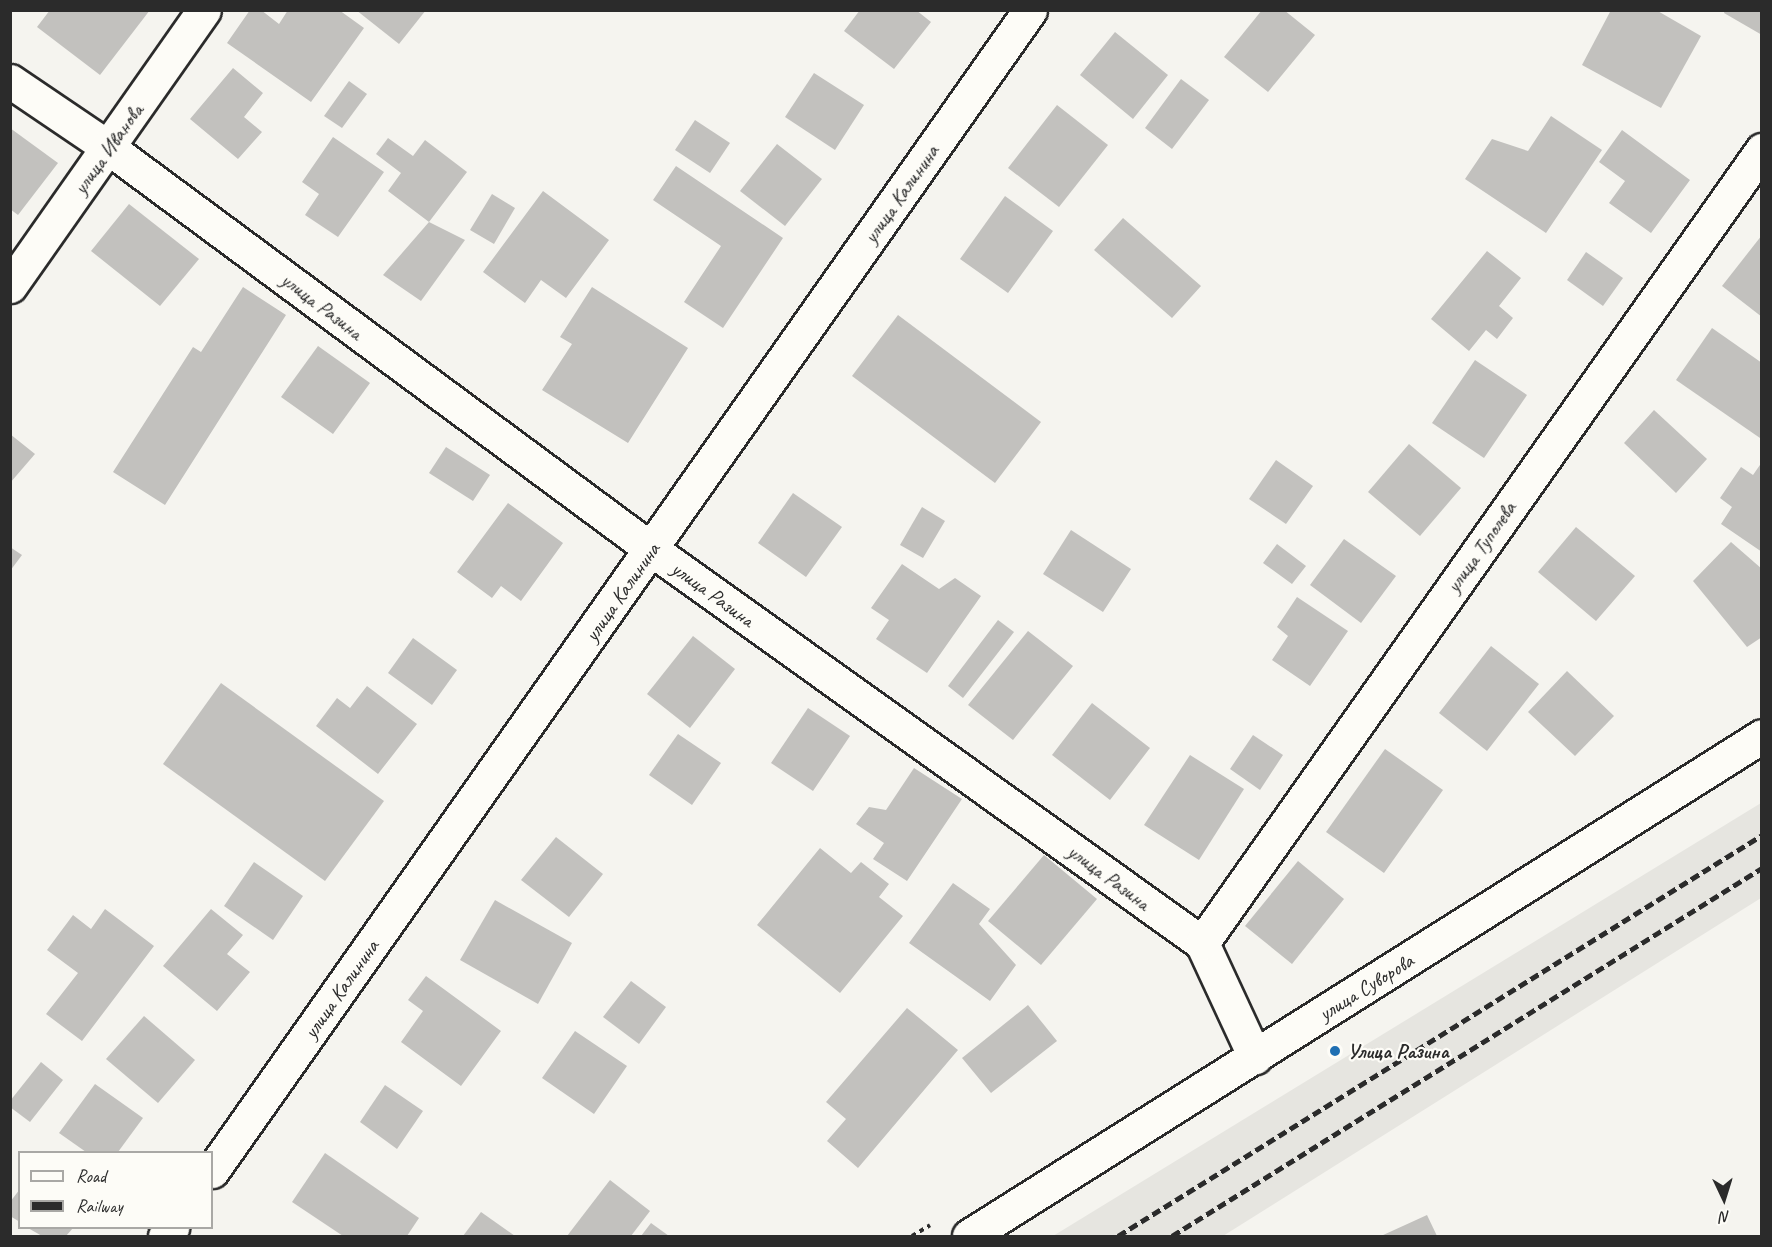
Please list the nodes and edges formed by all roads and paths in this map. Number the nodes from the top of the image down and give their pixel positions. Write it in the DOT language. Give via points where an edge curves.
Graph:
graph roads {
  1 [pos="204,10"];
  2 [pos="1029,10"];
  3 [pos="10,81"];
  4 [pos="109,148"];
  5 [pos="1761,150"];
  6 [pos="10,286"];
  7 [pos="651,549"];
  8 [pos="1761,736"];
  9 [pos="1202,943"];
  10 [pos="1255,1057"];
  11 [pos="213,1171"];
  12 [pos="969,1236"];
  1 -- 4 [label="street, улица Иванова"];
  2 -- 7 [label="street, улица Калинина"];
  3 -- 4 [label="street, улица Разина"];
  4 -- 6 [label="street, улица Иванова"];
  4 -- 7 [label="street, улица Разина"];
  5 -- 9 [label="street, улица Туполева"];
  7 -- 9 [label="street, улица Разина"];
  7 -- 11 [label="street, улица Калинина"];
  8 -- 10 [label="street, улица Суворова"];
  9 -- 10 [label="street, улица Разина"];
  10 -- 12 [label="street, улица Суворова"];
}
